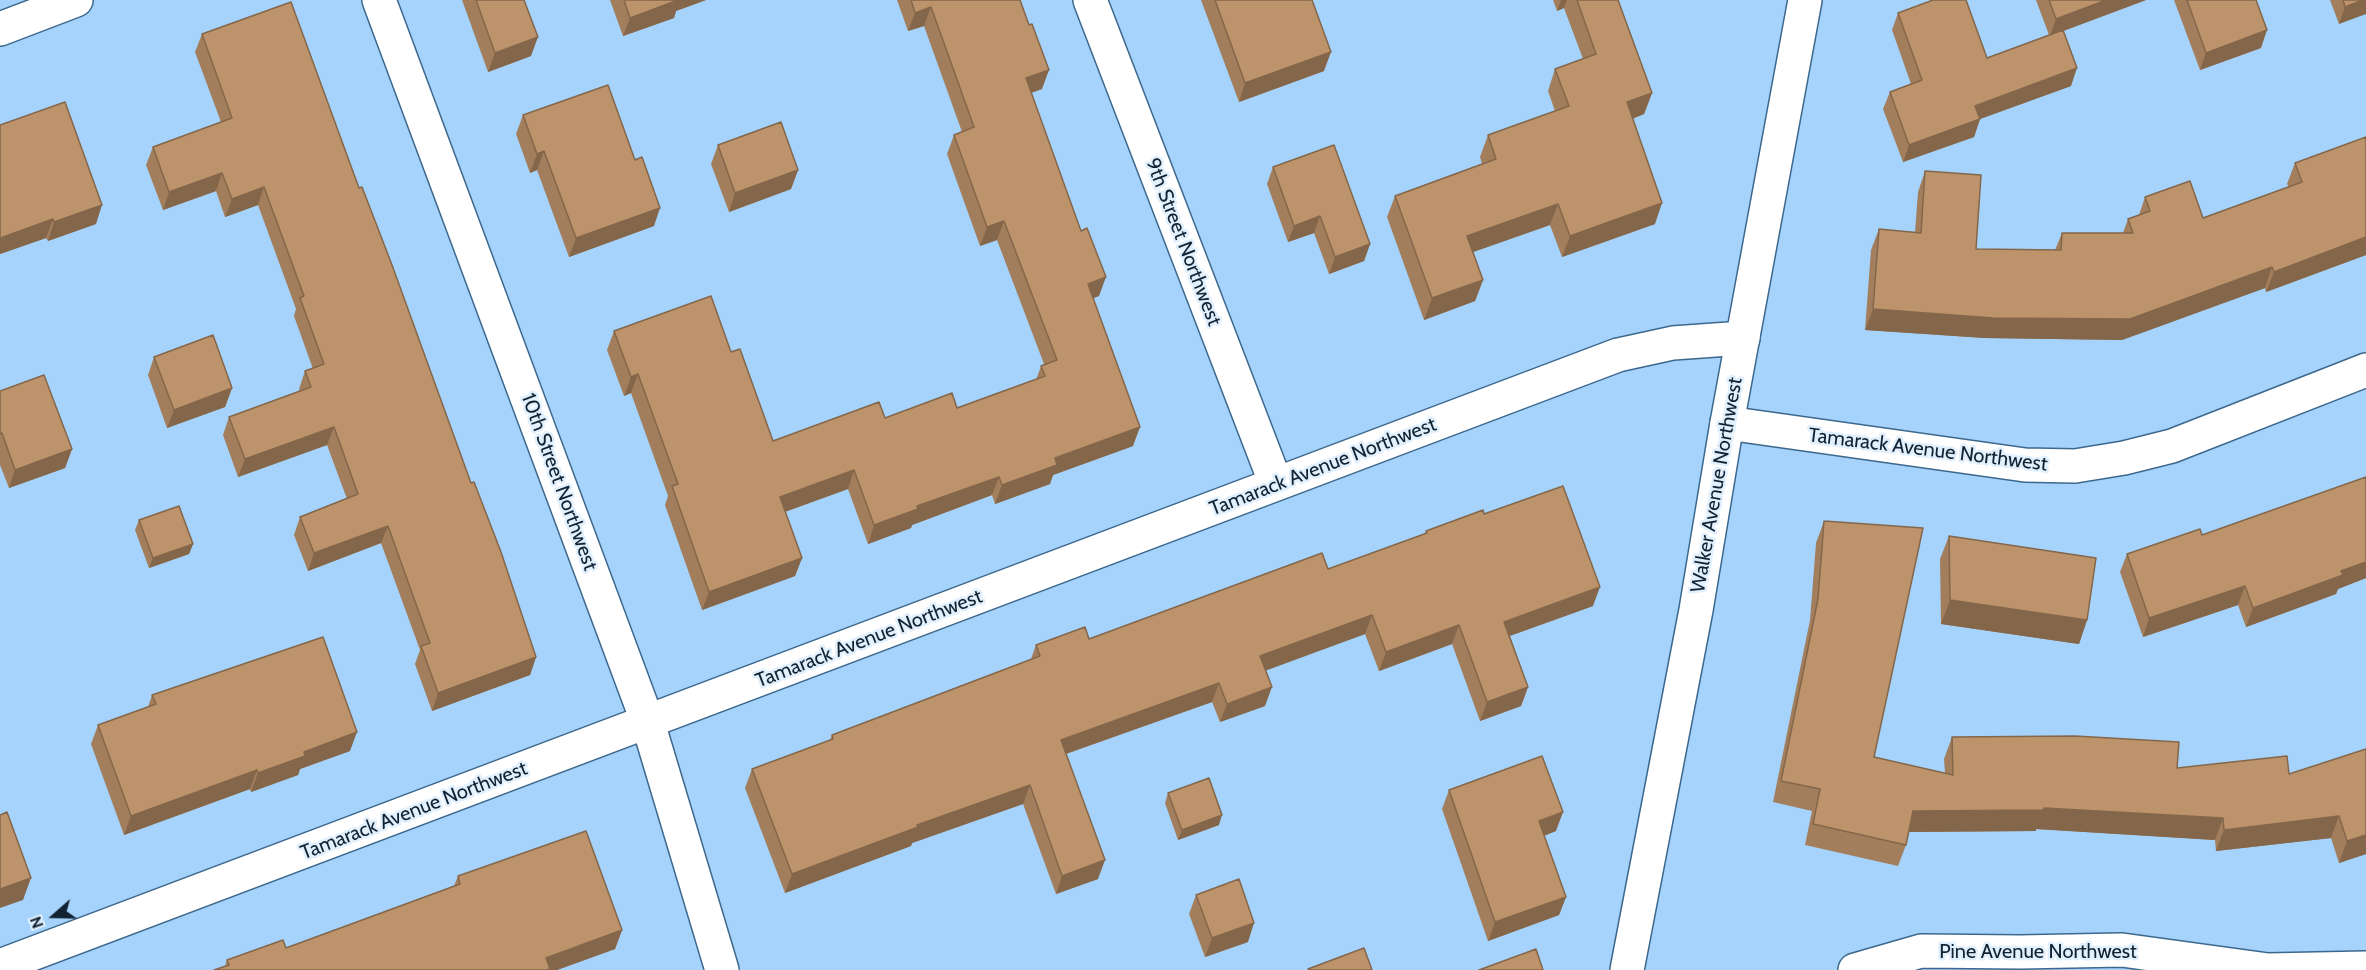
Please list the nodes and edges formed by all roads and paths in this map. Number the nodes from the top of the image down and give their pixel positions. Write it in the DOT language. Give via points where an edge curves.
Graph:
graph roads {
  1 [pos="76,0"];
  2 [pos="379,0"];
  3 [pos="1090,0"];
  4 [pos="1805,0"];
  5 [pos="0,29"];
  6 [pos="1743,338"];
  7 [pos="2366,370"];
  8 [pos="1727,423"];
  9 [pos="1276,484"];
  10 [pos="648,723"];
  11 [pos="0,966"];
  12 [pos="2366,968"];
  13 [pos="722,970"];
  14 [pos="1627,970"];
  15 [pos="1855,970"];
  1 -- 5 [label="street"];
  2 -- 10 [label="street, 10th Street Northwest"];
  3 -- 9 [label="street, 9th Street Northwest"];
  4 -- 6 [label="street, Walker Avenue Northwest"];
  6 -- 8 [label="street, Walker Avenue Northwest"];
  6 -- 9 [label="street, Tamarack Avenue Northwest" via="1673,343 1618,355"];
  7 -- 8 [label="street, Tamarack Avenue Northwest" via="2172,446 2074,466 2025,465"];
  8 -- 14 [label="street, Walker Avenue Northwest" via="1696,610"];
  9 -- 10 [label="street, Tamarack Avenue Northwest"];
  10 -- 11 [label="street, Tamarack Avenue Northwest"];
  10 -- 13 [label="street, 10th Street Northwest"];
  12 -- 15 [label="street, Pine Avenue Northwest" via="2268,970 2122,950 1921,951"];
}
